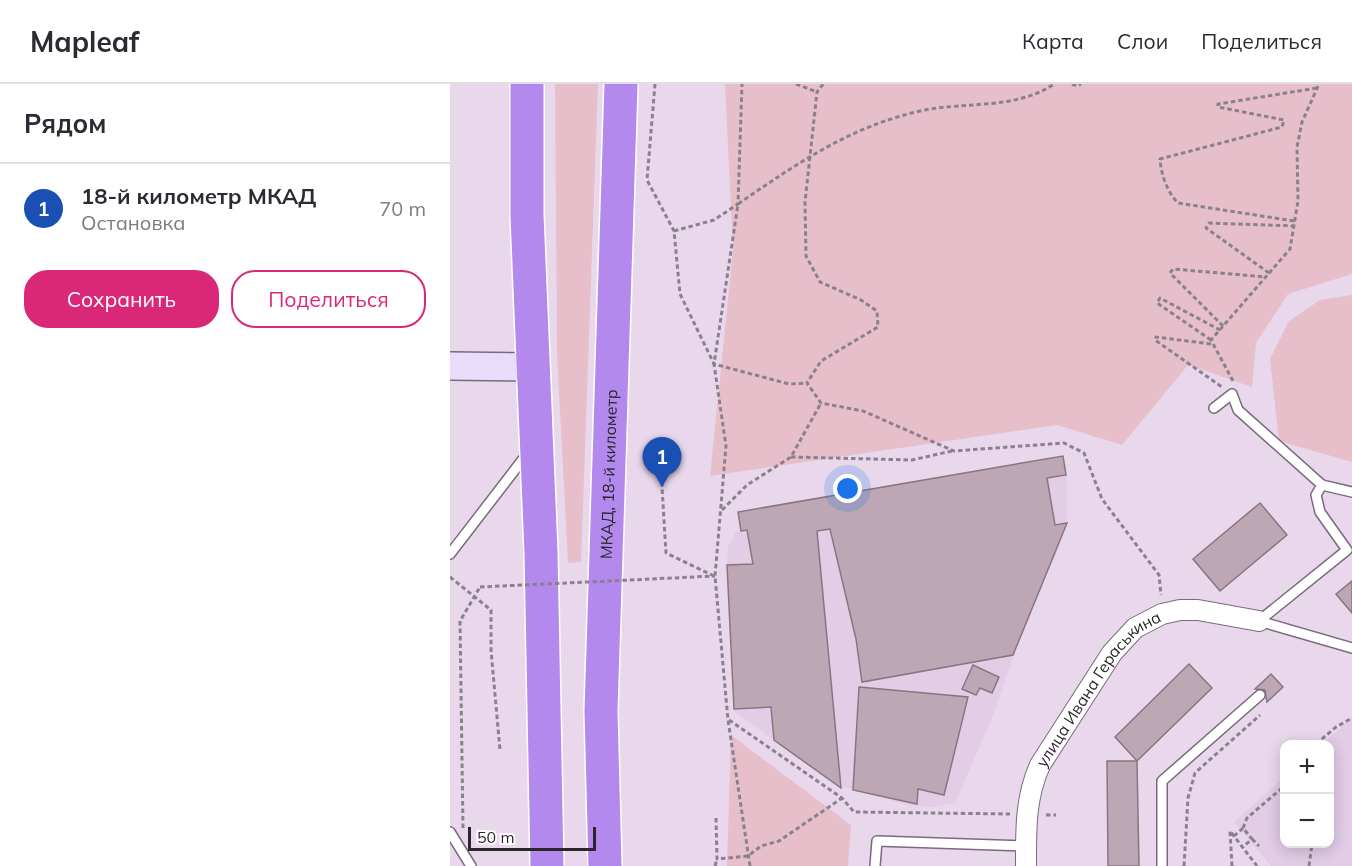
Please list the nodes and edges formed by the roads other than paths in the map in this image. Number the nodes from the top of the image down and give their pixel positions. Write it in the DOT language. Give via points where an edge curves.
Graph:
graph roads {
  1 [pos="527,84"];
  2 [pos="621,84"];
  3 [pos="450,366"];
  4 [pos="534,367"];
  5 [pos="1214,408"];
  6 [pos="536,443"];
  7 [pos="1322,484"];
  8 [pos="1352,492"];
  9 [pos="450,554"];
  10 [pos="1259,621"];
  11 [pos="1352,648"];
  12 [pos="1260,694"];
  13 [pos="450,832"];
  14 [pos="1026,846"];
  15 [pos="471,866"];
  16 [pos="547,866"];
  17 [pos="605,866"];
  18 [pos="875,866"];
  19 [pos="1026,866"];
  20 [pos="1162,866"];
  1 -- 4 [label="highway" via="527,215"];
  2 -- 17 [label="highway, МКАД, 18-й километр" via="601,711"];
  3 -- 4 [label="street"];
  4 -- 6 [label="highway"];
  5 -- 7 [label="lane" via="1234,390 1238,410"];
  6 -- 9 [label="lane"];
  6 -- 16 [label="highway"];
  7 -- 8 [label="lane"];
  7 -- 10 [label="lane" via="1316,495 1320,512 1347,550"];
  10 -- 11 [label="lane"];
  10 -- 14 [label="street, улица Ивана Гераськина" via="1198,610 1162,614 1135,628 1112,654 1040,765 1032,782 1026,814"];
  12 -- 20 [label="lane" via="1162,782"];
  13 -- 15 [label="lane"];
  14 -- 18 [label="lane" via="877,841"];
  14 -- 19 [label="street, улица Ивана Гераськина"];
}
